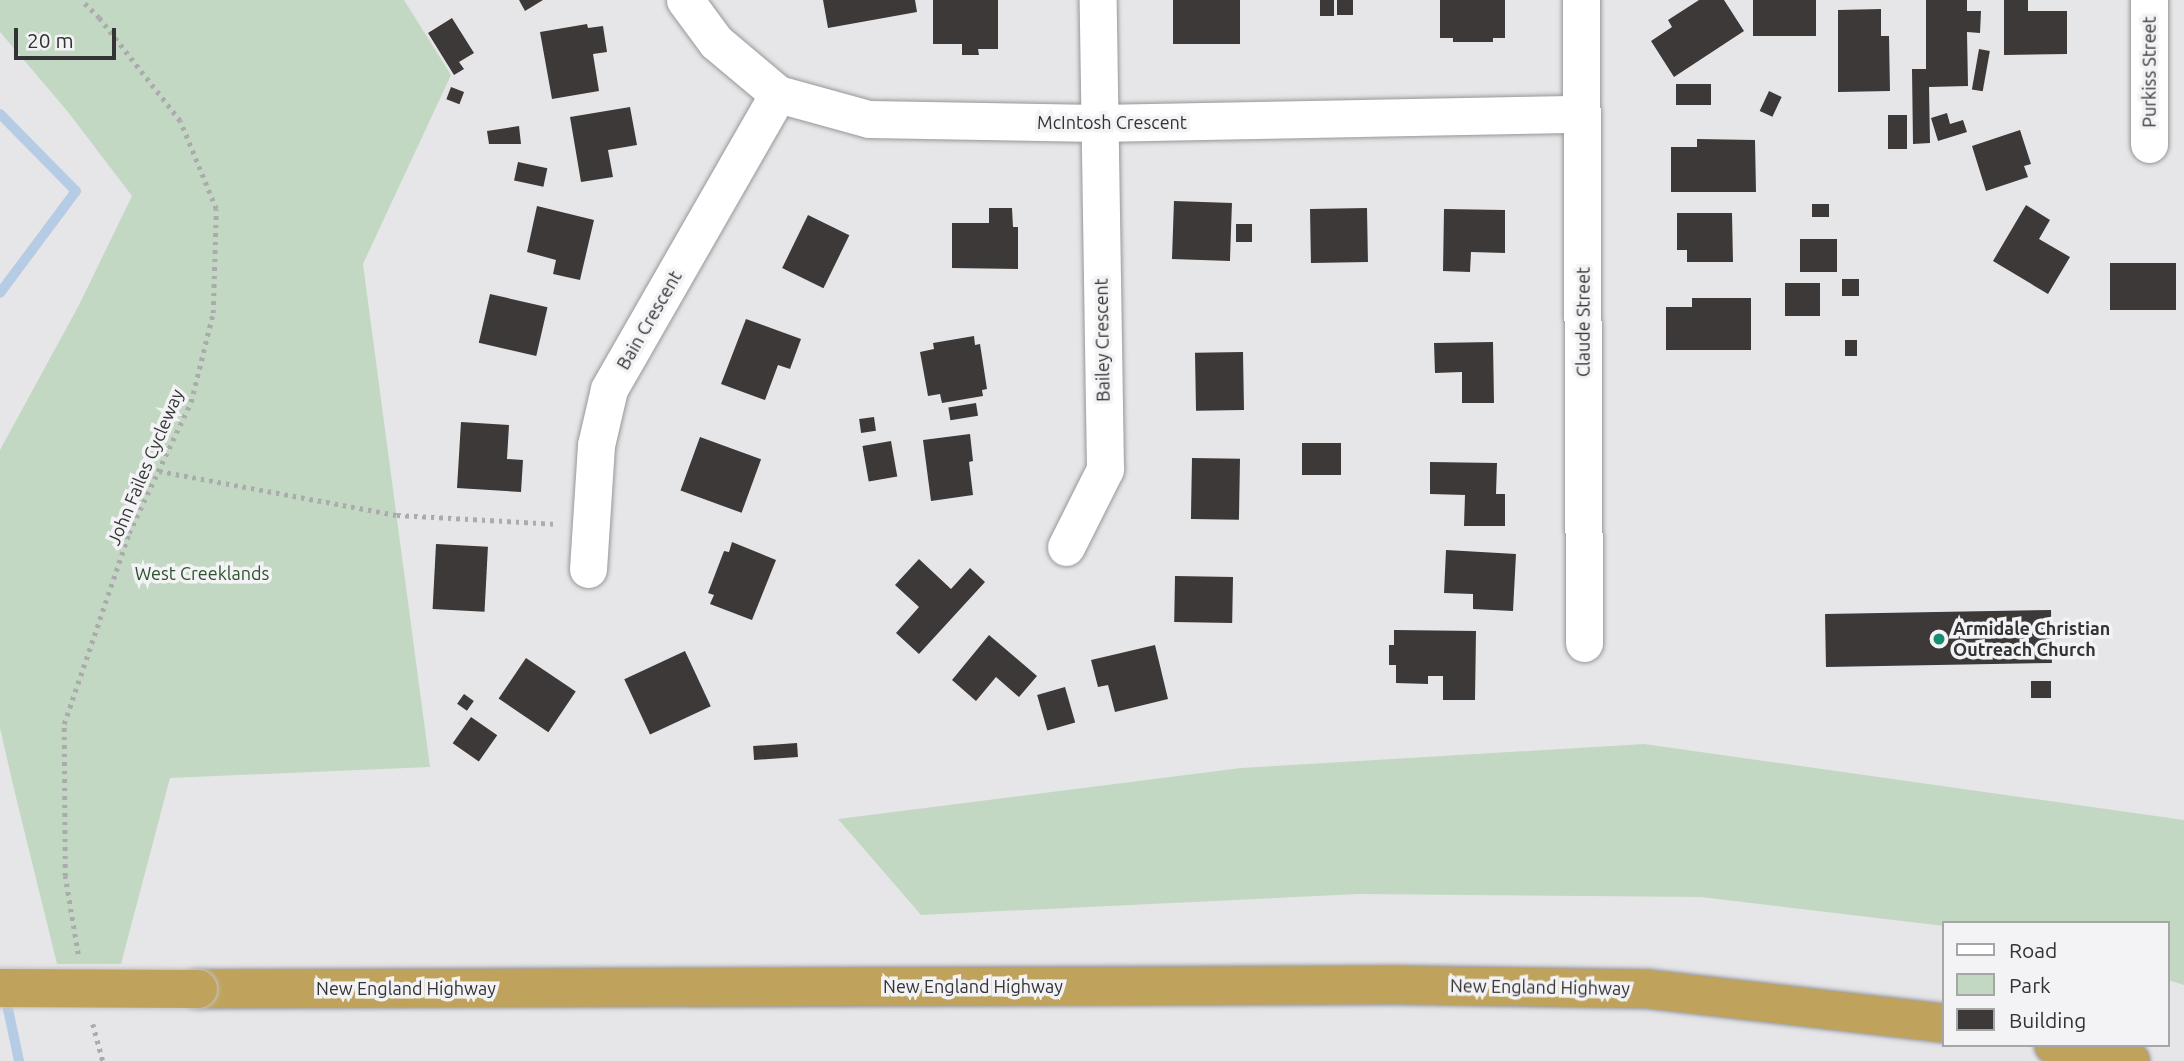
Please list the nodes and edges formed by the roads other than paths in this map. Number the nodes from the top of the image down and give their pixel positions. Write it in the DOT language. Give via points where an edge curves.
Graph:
graph roads {
  1 [pos="685,0"];
  2 [pos="1098,0"];
  3 [pos="1581,0"];
  4 [pos="2149,0"];
  5 [pos="778,94"];
  6 [pos="1582,114"];
  7 [pos="1098,123"];
  8 [pos="2149,144"];
  9 [pos="1066,547"];
  10 [pos="588,569"];
  11 [pos="1584,643"];
  12 [pos="0,988"];
  13 [pos="1942,1023"];
  14 [pos="2064,1047"];
  15 [pos="2130,1061"];
  1 -- 5 [label="street, McIntosh Crescent" via="716,42"];
  2 -- 7 [label="street, Bailey Crescent"];
  3 -- 6 [label="street, Claude Street"];
  4 -- 8 [label="street, Purkiss Street"];
  5 -- 7 [label="street, McIntosh Crescent" via="869,119"];
  5 -- 10 [label="street, Bain Crescent" via="609,389 596,445"];
  6 -- 7 [label="street, McIntosh Crescent"];
  6 -- 11 [label="street, Claude Street"];
  7 -- 9 [label="street, Bailey Crescent" via="1105,470"];
  12 -- 13 [label="highway, New England Highway, bridge" via="1395,985 1648,989"];
  14 -- 15 [label="highway"];
}
